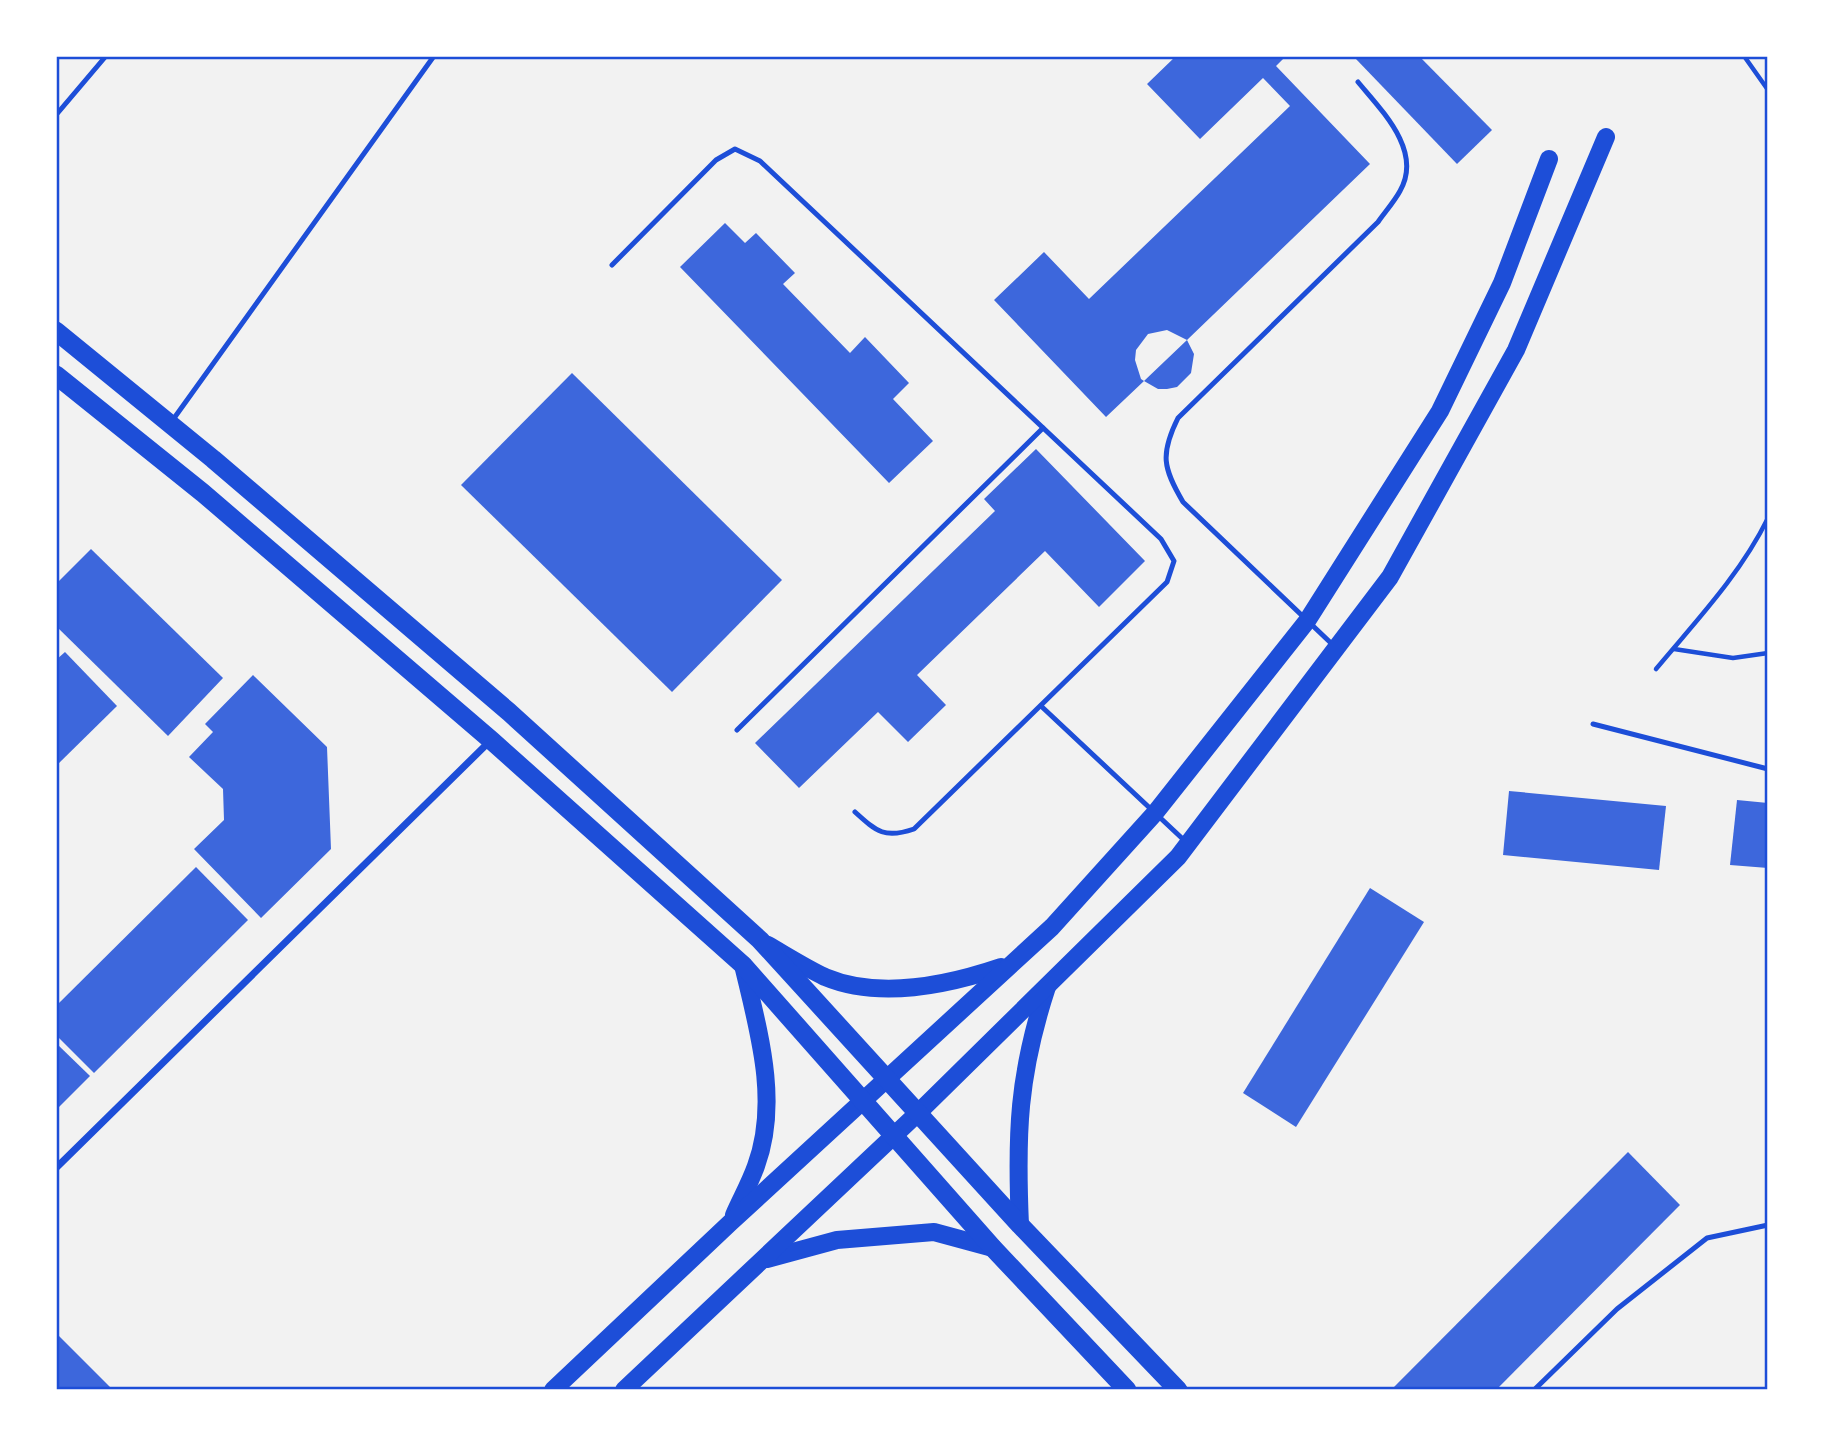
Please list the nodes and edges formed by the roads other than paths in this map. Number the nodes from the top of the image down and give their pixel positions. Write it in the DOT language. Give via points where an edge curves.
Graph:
graph roads {
  1 [pos="106,56"];
  2 [pos="434,56"];
  3 [pos="1358,82"];
  4 [pos="56,115"];
  5 [pos="1606,137"];
  6 [pos="1549,159"];
  7 [pos="611,265"];
  8 [pos="56,331"];
  9 [pos="56,375"];
  10 [pos="170,424"];
  11 [pos="1043,428"];
  12 [pos="1307,621"];
  13 [pos="1336,648"];
  14 [pos="1041,706"];
  15 [pos="1592,724"];
  16 [pos="737,730"];
  17 [pos="491,740"];
  18 [pos="1768,769"];
  19 [pos="855,812"];
  20 [pos="1155,813"];
  21 [pos="1188,844"];
  22 [pos="760,940"];
  23 [pos="743,965"];
  24 [pos="1008,965"];
  25 [pos="1049,982"];
  26 [pos="888,1079"];
  27 [pos="863,1103"];
  28 [pos="919,1112"];
  29 [pos="894,1136"];
  30 [pos="56,1168"];
  31 [pos="731,1222"];
  32 [pos="1020,1225"];
  33 [pos="1768,1225"];
  34 [pos="993,1248"];
  35 [pos="763,1260"];
  36 [pos="553,1390"];
  37 [pos="624,1390"];
  38 [pos="1127,1390"];
  39 [pos="1178,1390"];
  40 [pos="1534,1390"];
  1 -- 4 [label="lane"];
  2 -- 10 [label="lane"];
  3 -- 12 [label="lane" via="1396,127 1407,162 1402,190 1378,222 1178,418 1166,442 1166,474 1183,502"];
  5 -- 13 [label="main road" via="1516,350 1390,577"];
  6 -- 12 [label="main road" via="1502,283 1440,411"];
  7 -- 11 [label="lane" via="716,160 735,149 760,161"];
  8 -- 10 [label="highway"];
  9 -- 17 [label="highway"];
  10 -- 22 [label="highway" via="509,712"];
  11 -- 14 [label="lane" via="1161,539 1174,561 1167,582"];
  11 -- 16 [label="lane"];
  12 -- 13 [label="lane"];
  12 -- 20 [label="main road"];
  13 -- 21 [label="main road"];
  14 -- 19 [label="lane" via="914,829 896,835 875,830"];
  14 -- 20 [label="lane"];
  15 -- 18 [label="lane"];
  17 -- 23 [label="highway"];
  17 -- 30 [label="street"];
  20 -- 21 [label="lane"];
  20 -- 24 [label="main road" via="1052,927"];
  21 -- 25 [label="main road"];
  22 -- 24 [label="main road" via="827,977 881,987 958,981"];
  22 -- 26 [label="highway"];
  23 -- 27 [label="highway"];
  23 -- 31 [label="main road" via="763,1049 767,1114 757,1164"];
  24 -- 26 [label="main road"];
  25 -- 28 [label="main road"];
  25 -- 32 [label="main road" via="1029,1042 1022,1086 1017,1151"];
  26 -- 27 [label="main road"];
  26 -- 28 [label="highway"];
  27 -- 29 [label="highway"];
  27 -- 31 [label="main road"];
  28 -- 29 [label="main road"];
  28 -- 32 [label="highway"];
  29 -- 34 [label="highway"];
  29 -- 35 [label="main road"];
  31 -- 36 [label="main road"];
  32 -- 39 [label="highway"];
  33 -- 40 [label="lane" via="1707,1238 1616,1309"];
  34 -- 35 [label="main road" via="934,1232 837,1240"];
  34 -- 38 [label="highway"];
  35 -- 37 [label="main road"];
}
